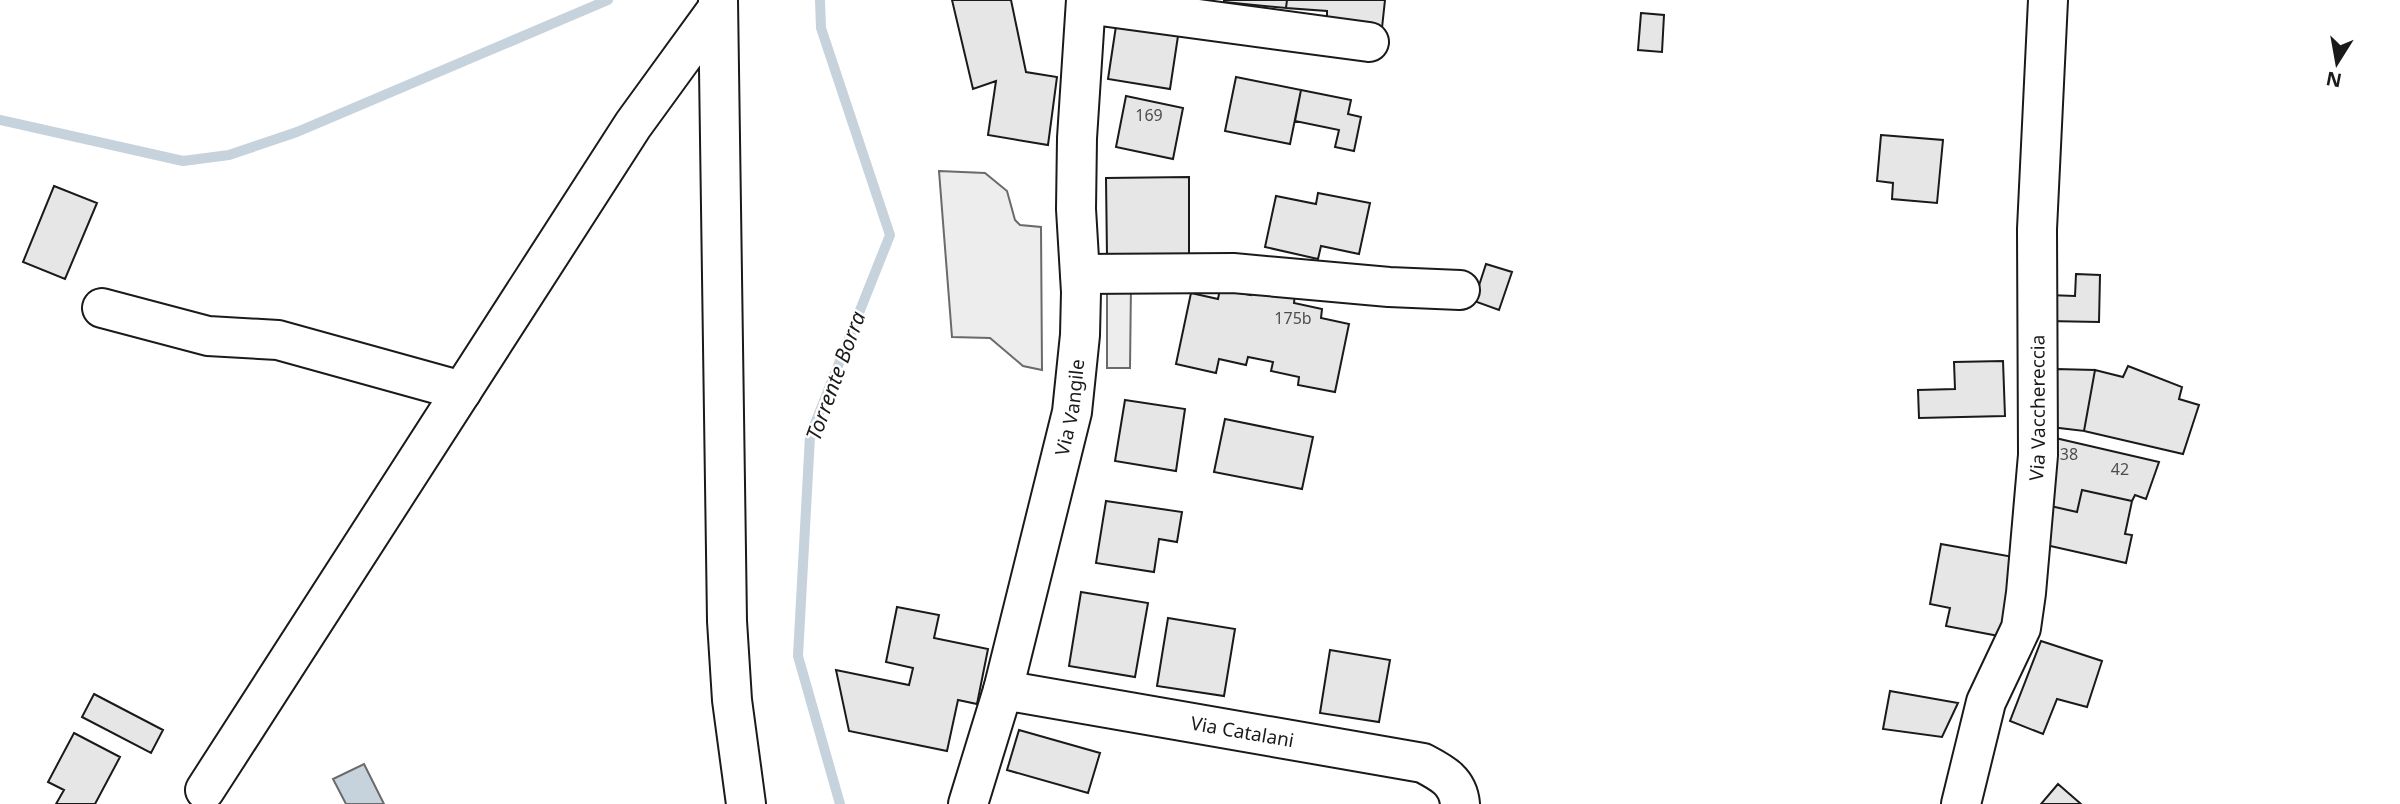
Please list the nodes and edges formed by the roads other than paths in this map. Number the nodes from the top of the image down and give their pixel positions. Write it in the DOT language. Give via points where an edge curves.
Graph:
graph roads {
  1 [pos="2048,0"];
  2 [pos="1086,2"];
  3 [pos="718,4"];
  4 [pos="1369,42"];
  5 [pos="1080,274"];
  6 [pos="1460,290"];
  7 [pos="102,308"];
  8 [pos="462,391"];
  9 [pos="1003,690"];
  10 [pos="205,790"];
  11 [pos="746,804"];
  12 [pos="968,804"];
  13 [pos="1460,804"];
  14 [pos="1961,804"];
  1 -- 14 [label="street, Via Vacchereccia" via="2037,229 2038,455 2026,593 2021,628 1986,702"];
  2 -- 4 [label="street"];
  2 -- 5 [label="street, Via Vangile" via="1077,138"];
  3 -- 8 [label="street" via="633,125"];
  3 -- 11 [label="street" via="727,621"];
  5 -- 6 [label="street" via="1233,273"];
  5 -- 9 [label="street, Via Vangile" via="1080,335 1072,412"];
  7 -- 8 [label="street" via="208,336 278,340"];
  8 -- 10 [label="street"];
  9 -- 12 [label="street, Via Vangile"];
  9 -- 13 [label="street, Via Catalani" via="1423,763 1448,776 1460,795"];
}
